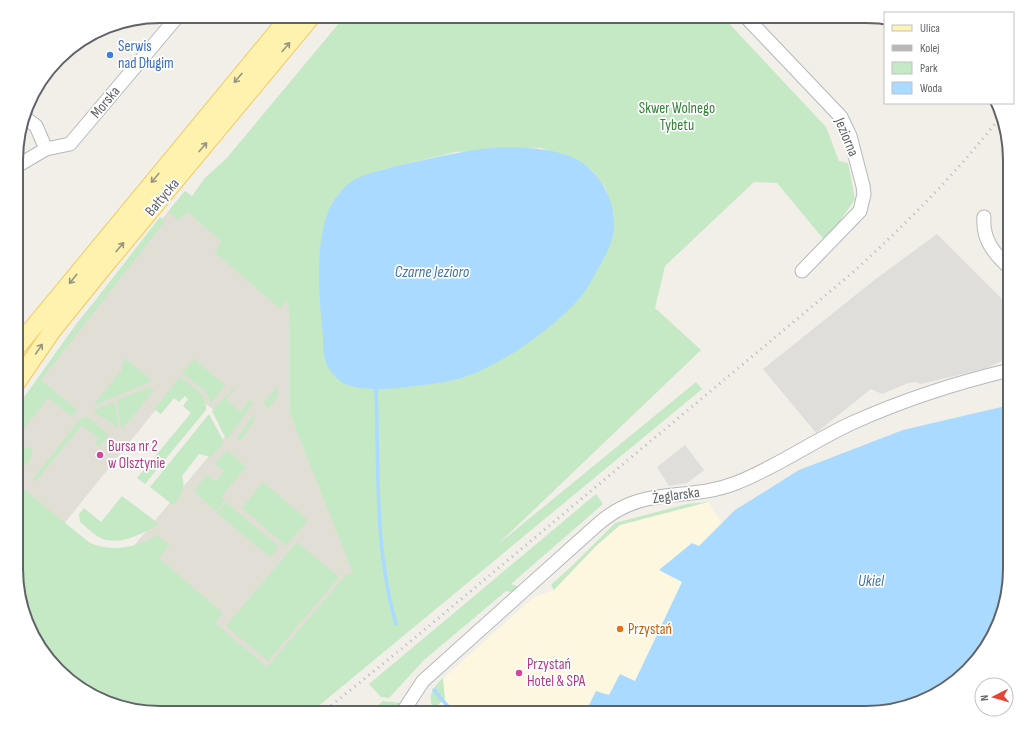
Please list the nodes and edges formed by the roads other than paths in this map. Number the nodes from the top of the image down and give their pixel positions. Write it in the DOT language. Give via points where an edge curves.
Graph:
graph roads {
  1 [pos="172,23"];
  2 [pos="284,23"];
  3 [pos="306,23"];
  4 [pos="752,23"];
  5 [pos="29,121"];
  6 [pos="46,149"];
  7 [pos="23,162"];
  8 [pos="984,217"];
  9 [pos="1003,260"];
  10 [pos="802,271"];
  11 [pos="23,340"];
  12 [pos="1003,372"];
  13 [pos="23,373"];
  14 [pos="407,706"];
  1 -- 6 [label="street, Morska" via="70,144"];
  2 -- 11 [label="main road, Bałtycka, one-way"];
  13 -- 3 [label="main road, Bałtycka, one-way" via="52,331 102,269"];
  4 -- 10 [label="street, Jeziorna" via="841,117 850,136 863,186 860,211"];
  5 -- 6 [label="street" via="36,126"];
  6 -- 7 [label="street, Morska"];
  8 -- 9 [label="street" via="984,230 990,246"];
  12 -- 14 [label="street, Żeglarska" via="947,386 884,409 725,487 653,497 618,509 423,681"];
}
